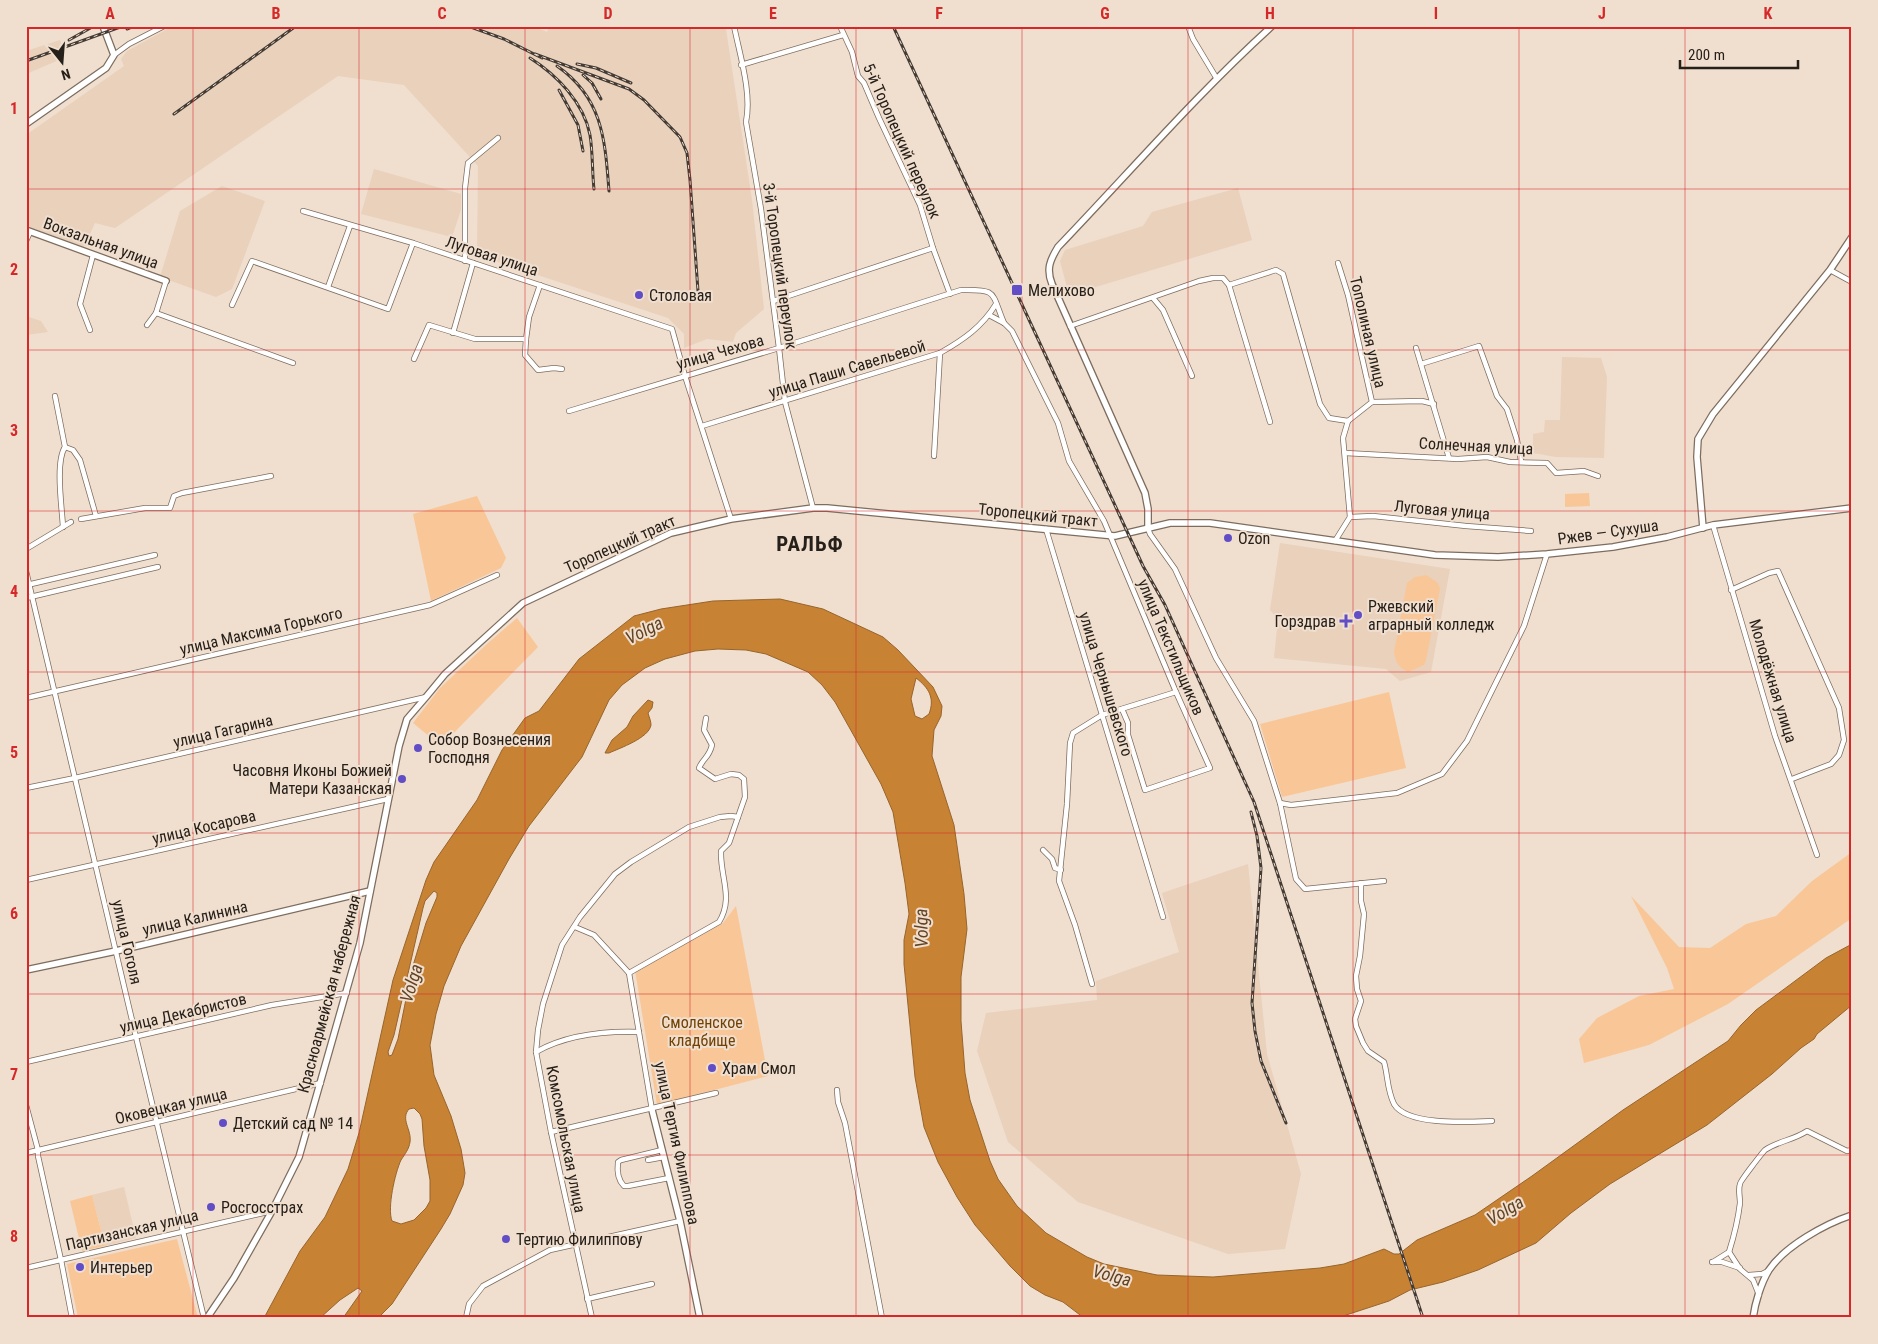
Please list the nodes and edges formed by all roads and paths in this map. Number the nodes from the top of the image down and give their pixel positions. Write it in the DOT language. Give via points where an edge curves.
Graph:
graph roads {
  1 [pos="103,26"];
  2 [pos="164,26"];
  3 [pos="734,26"];
  4 [pos="840,26"];
  5 [pos="1188,26"];
  6 [pos="1272,26"];
  7 [pos="843,35"];
  8 [pos="114,55"];
  9 [pos="741,65"];
  10 [pos="1217,78"];
  11 [pos="26,124"];
  12 [pos="498,138"];
  13 [pos="303,212"];
  14 [pos="350,226"];
  15 [pos="28,231"];
  16 [pos="1852,237"];
  17 [pos="26,241"];
  18 [pos="413,243"];
  19 [pos="933,248"];
  20 [pos="93,255"];
  21 [pos="464,261"];
  22 [pos="473,263"];
  23 [pos="1338,263"];
  24 [pos="1830,270"];
  25 [pos="166,282"];
  26 [pos="1852,282"];
  27 [pos="1229,284"];
  28 [pos="540,285"];
  29 [pos="328,287"];
  30 [pos="950,294"];
  31 [pos="1153,298"];
  32 [pos="773,301"];
  33 [pos="996,304"];
  34 [pos="232,305"];
  35 [pos="156,313"];
  36 [pos="989,315"];
  37 [pos="1004,323"];
  38 [pos="147,325"];
  39 [pos="1070,326"];
  40 [pos="90,330"];
  41 [pos="454,333"];
  42 [pos="526,339"];
  43 [pos="780,348"];
  44 [pos="1416,348"];
  45 [pos="940,353"];
  46 [pos="414,359"];
  47 [pos="293,363"];
  48 [pos="1421,364"];
  49 [pos="562,370"];
  50 [pos="685,376"];
  51 [pos="1192,376"];
  52 [pos="55,396"];
  53 [pos="784,402"];
  54 [pos="1372,402"];
  55 [pos="1434,404"];
  56 [pos="569,411"];
  57 [pos="1348,421"];
  58 [pos="1270,422"];
  59 [pos="702,426"];
  60 [pos="65,447"];
  61 [pos="1346,453"];
  62 [pos="934,456"];
  63 [pos="1449,458"];
  64 [pos="1521,461"];
  65 [pos="271,476"];
  66 [pos="1598,476"];
  67 [pos="813,508"];
  68 [pos="1852,508"];
  69 [pos="96,516"];
  70 [pos="1350,517"];
  71 [pos="81,519"];
  72 [pos="731,519"];
  73 [pos="71,522"];
  74 [pos="1713,525"];
  75 [pos="63,527"];
  76 [pos="1148,528"];
  77 [pos="1703,528"];
  78 [pos="1046,529"];
  79 [pos="1530,531"];
  80 [pos="1110,536"];
  81 [pos="1335,541"];
  82 [pos="26,549"];
  83 [pos="1547,554"];
  84 [pos="155,556"];
  85 [pos="158,567"];
  86 [pos="26,571"];
  87 [pos="497,575"];
  88 [pos="28,584"];
  89 [pos="1731,590"];
  90 [pos="32,597"];
  91 [pos="26,598"];
  92 [pos="54,692"];
  93 [pos="1176,692"];
  94 [pos="426,697"];
  95 [pos="26,698"];
  96 [pos="1122,709"];
  97 [pos="1102,715"];
  98 [pos="706,718"];
  99 [pos="75,778"];
  100 [pos="1792,779"];
  101 [pos="26,788"];
  102 [pos="388,799"];
  103 [pos="1280,803"];
  104 [pos="738,817"];
  105 [pos="1043,850"];
  106 [pos="1817,854"];
  107 [pos="96,866"];
  108 [pos="1061,870"];
  109 [pos="26,880"];
  110 [pos="1384,881"];
  111 [pos="1361,883"];
  112 [pos="370,891"];
  113 [pos="1163,916"];
  114 [pos="575,927"];
  115 [pos="116,951"];
  116 [pos="26,970"];
  117 [pos="629,973"];
  118 [pos="1092,984"];
  119 [pos="347,993"];
  120 [pos="640,1032"];
  121 [pos="136,1037"];
  122 [pos="536,1052"];
  123 [pos="26,1062"];
  124 [pos="320,1083"];
  125 [pos="837,1090"];
  126 [pos="716,1093"];
  127 [pos="26,1105"];
  128 [pos="652,1110"];
  129 [pos="1492,1121"];
  130 [pos="157,1122"];
  131 [pos="551,1132"];
  132 [pos="38,1150"];
  133 [pos="662,1150"];
  134 [pos="1852,1150"];
  135 [pos="26,1153"];
  136 [pos="664,1157"];
  137 [pos="648,1160"];
  138 [pos="669,1178"];
  139 [pos="272,1211"];
  140 [pos="1852,1215"];
  141 [pos="680,1221"];
  142 [pos="183,1232"];
  143 [pos="575,1245"];
  144 [pos="1729,1252"];
  145 [pos="62,1260"];
  146 [pos="26,1268"];
  147 [pos="1740,1269"];
  148 [pos="1769,1270"];
  149 [pos="1749,1275"];
  150 [pos="652,1284"];
  151 [pos="1759,1295"];
  152 [pos="587,1299"];
  153 [pos="72,1318"];
  154 [pos="205,1318"];
  155 [pos="466,1318"];
  156 [pos="592,1318"];
  157 [pos="700,1318"];
  158 [pos="882,1318"];
  159 [pos="1753,1318"];
  1 -- 8 [label="street"];
  2 -- 8 [label="street"];
  3 -- 9 [label="street, 3-й Торопецкий переулок"];
  4 -- 7 [label="street, 5-й Торопецкий переулок"];
  5 -- 10 [label="street"];
  6 -- 10 [label="street"];
  7 -- 9 [label="street"];
  7 -- 19 [label="street, 5-й Торопецкий переулок" via="852,52 858,76 920,205"];
  8 -- 11 [label="street" via="106,68"];
  9 -- 32 [label="street, 3-й Торопецкий переулок" via="749,110 746,122"];
  10 -- 39 [label="street" via="1052,256 1049,273"];
  12 -- 21 [label="street" via="468,163"];
  13 -- 14 [label="street, Луговая улица"];
  14 -- 18 [label="street, Луговая улица"];
  14 -- 29 [label="street"];
  15 -- 17 [label="street"];
  15 -- 20 [label="street, Вокзальная улица"];
  16 -- 24 [label="street"];
  18 -- 21 [label="street, Луговая улица"];
  18 -- 29 [label="street" via="388,309"];
  19 -- 30 [label="street, 5-й Торопецкий переулок"];
  19 -- 32 [label="street"];
  20 -- 25 [label="street, Вокзальная улица"];
  20 -- 40 [label="street" via="80,304"];
  21 -- 22 [label="street, Луговая улица"];
  22 -- 28 [label="street, Луговая улица"];
  22 -- 41 [label="street"];
  23 -- 54 [label="street, Тополиная улица"];
  24 -- 26 [label="street"];
  24 -- 77 [label="street" via="1713,414 1698,439"];
  25 -- 35 [label="street"];
  27 -- 31 [label="street" via="1223,278 1213,278"];
  27 -- 57 [label="street" via="1276,270 1283,274 1320,404 1329,418"];
  27 -- 58 [label="street"];
  28 -- 42 [label="street" via="529,316"];
  28 -- 50 [label="street, Луговая улица" via="672,329"];
  29 -- 34 [label="street" via="252,261"];
  30 -- 33 [label="street, улица Чехова" via="961,290 985,290 994,295"];
  30 -- 43 [label="street, улица Чехова"];
  31 -- 39 [label="street"];
  31 -- 51 [label="street" via="1163,310"];
  32 -- 43 [label="street, 3-й Торопецкий переулок"];
  33 -- 36 [label="street, улица Паши Савельевой"];
  33 -- 37 [label="street, улица Чехова"];
  35 -- 38 [label="street"];
  35 -- 47 [label="street"];
  36 -- 37 [label="street"];
  36 -- 45 [label="street, улица Паши Савельевой" via="977,329"];
  37 -- 80 [label="street" via="1022,350 1058,423 1069,461"];
  39 -- 76 [label="street" via="1146,493"];
  41 -- 42 [label="street" via="475,339"];
  41 -- 46 [label="street" via="429,325"];
  42 -- 49 [label="street" via="526,355 538,370"];
  43 -- 50 [label="street, улица Чехова"];
  43 -- 53 [label="street, 3-й Торопецкий переулок"];
  44 -- 48 [label="street"];
  45 -- 53 [label="street, улица Паши Савельевой"];
  45 -- 62 [label="street"];
  48 -- 55 [label="street"];
  48 -- 64 [label="street" via="1479,346 1497,396 1507,409"];
  50 -- 56 [label="street, улица Чехова"];
  50 -- 59 [label="street"];
  52 -- 60 [label="street"];
  53 -- 59 [label="street, улица Паши Савельевой"];
  53 -- 67 [label="street, 3-й Торопецкий переулок"];
  54 -- 55 [label="street" via="1422,401"];
  54 -- 57 [label="street, Тополиная улица"];
  55 -- 63 [label="street"];
  57 -- 61 [label="street" via="1343,438"];
  59 -- 72 [label="street"];
  60 -- 69 [label="street" via="73,450 80,460"];
  60 -- 75 [label="street" via="60,474"];
  61 -- 63 [label="street, Солнечная улица"];
  61 -- 70 [label="street"];
  63 -- 64 [label="street, Солнечная улица" via="1480,456"];
  64 -- 66 [label="street, Солнечная улица" via="1547,463 1556,473 1584,471"];
  65 -- 69 [label="street" via="182,493 174,496 170,508 145,508"];
  67 -- 72 [label="street, Торопецкий тракт"];
  67 -- 78 [label="street, Торопецкий тракт"];
  68 -- 74 [label="street, Ржев — Сухуша"];
  69 -- 71 [label="street"];
  70 -- 79 [label="street, Луговая улица" via="1373,516"];
  70 -- 81 [label="street"];
  72 -- 94 [label="street, Торопецкий тракт" via="671,533 523,603 445,674"];
  73 -- 75 [label="street"];
  74 -- 77 [label="street, Ржев — Сухуша"];
  74 -- 89 [label="street, Молодёжная улица"];
  75 -- 82 [label="street"];
  76 -- 80 [label="street, Торопецкий тракт"];
  76 -- 81 [label="street" via="1170,523 1210,523"];
  76 -- 103 [label="street" via="1175,569 1216,658 1254,721"];
  77 -- 83 [label="street, Ржев — Сухуша" via="1640,543"];
  78 -- 80 [label="street, Торопецкий тракт"];
  78 -- 97 [label="street, улица Чернышевского"];
  80 -- 93 [label="street, улица Текстильщиков"];
  81 -- 83 [label="street, Ржев — Сухуша" via="1435,555 1498,557"];
  83 -- 103 [label="street" via="1524,626 1467,741 1442,774 1397,793 1291,805"];
  84 -- 88 [label="street"];
  85 -- 90 [label="street"];
  86 -- 88 [label="street, улица Гоголя"];
  87 -- 92 [label="street, улица Максима Горького" via="430,605"];
  88 -- 90 [label="street, улица Гоголя"];
  89 -- 100 [label="street, Молодёжная улица" via="1775,736"];
  89 -- 100 [label="street" via="1778,570 1840,708 1844,740 1839,755 1831,764"];
  90 -- 91 [label="street"];
  90 -- 92 [label="street, улица Гоголя"];
  92 -- 95 [label="street, улица Максима Горького"];
  92 -- 99 [label="street, улица Гоголя"];
  93 -- 96 [label="street"];
  93 -- 96 [label="street, улица Текстильщиков" via="1210,768 1145,790"];
  94 -- 99 [label="street, улица Гагарина"];
  94 -- 102 [label="street, Торопецкий тракт" via="408,719"];
  96 -- 97 [label="street"];
  97 -- 108 [label="street" via="1073,733 1070,743"];
  97 -- 113 [label="street, улица Чернышевского"];
  98 -- 104 [label="street" via="704,730 712,745 710,755 699,768 715,778 731,774 744,779 745,796"];
  99 -- 101 [label="street, улица Гагарина"];
  99 -- 107 [label="street, улица Гоголя"];
  100 -- 106 [label="street, Молодёжная улица"];
  102 -- 107 [label="street, улица Косарова"];
  102 -- 112 [label="street, Торопецкий тракт"];
  103 -- 111 [label="street" via="1296,879 1305,889"];
  104 -- 114 [label="street, Комсомольская улица" via="720,817 689,827 631,862 615,874"];
  104 -- 117 [label="street" via="729,843 721,851 720,866 727,902 719,922"];
  105 -- 108 [label="street" via="1055,868"];
  107 -- 109 [label="street, улица Косарова"];
  107 -- 115 [label="street, улица Гоголя"];
  108 -- 118 [label="street" via="1061,890"];
  110 -- 111 [label="street"];
  111 -- 129 [label="street" via="1364,914 1356,976 1360,1002 1356,1026 1368,1051 1384,1062 1390,1094 1396,1106 1418,1119"];
  112 -- 115 [label="street, улица Калинина"];
  112 -- 119 [label="street, Красноармейская набережная"];
  114 -- 117 [label="street" via="594,935"];
  114 -- 122 [label="street, Комсомольская улица" via="562,945 543,1004"];
  115 -- 116 [label="street, улица Калинина"];
  115 -- 121 [label="street, улица Гоголя"];
  117 -- 120 [label="street, улица Тертия Филиппова"];
  119 -- 121 [label="street, улица Декабристов" via="272,1005"];
  119 -- 124 [label="street, Красноармейская набережная"];
  120 -- 122 [label="street" via="614,1031 582,1037"];
  120 -- 128 [label="street, улица Тертия Филиппова"];
  121 -- 123 [label="street, улица Декабристов"];
  121 -- 130 [label="street, улица Гоголя"];
  122 -- 131 [label="street, Комсомольская улица"];
  124 -- 130 [label="street, Оковецкая улица"];
  124 -- 139 [label="street, Красноармейская набережная" via="299,1157"];
  125 -- 158 [label="street"];
  126 -- 128 [label="street"];
  127 -- 132 [label="street"];
  128 -- 131 [label="street"];
  128 -- 133 [label="street, улица Тертия Филиппова"];
  130 -- 132 [label="street, Оковецкая улица"];
  130 -- 142 [label="street, улица Гоголя"];
  131 -- 143 [label="street, Комсомольская улица"];
  132 -- 135 [label="street, Оковецкая улица"];
  132 -- 145 [label="street"];
  133 -- 136 [label="street, улица Тертия Филиппова"];
  133 -- 138 [label="street" via="618,1162 620,1182 624,1186 633,1186"];
  134 -- 144 [label="street" via="1847,1151 1807,1131 1764,1151 1740,1183 1734,1240"];
  136 -- 137 [label="street"];
  136 -- 138 [label="street, улица Тертия Филиппова"];
  138 -- 141 [label="street, улица Тертия Филиппова"];
  139 -- 142 [label="street, Партизанская улица"];
  139 -- 154 [label="street, Красноармейская набережная" via="234,1278"];
  140 -- 148 [label="street" via="1827,1225 1792,1248"];
  141 -- 143 [label="street"];
  141 -- 157 [label="street, улица Тертия Филиппова"];
  142 -- 145 [label="street, Партизанская улица"];
  142 -- 154 [label="street, улица Гоголя"];
  143 -- 152 [label="street, Комсомольская улица"];
  143 -- 155 [label="street" via="550,1250 483,1286 469,1304"];
  144 -- 147 [label="street"];
  144 -- 147 [label="street" via="1712,1262"];
  145 -- 146 [label="street, Партизанская улица"];
  145 -- 153 [label="street"];
  147 -- 149 [label="street"];
  148 -- 149 [label="street"];
  148 -- 151 [label="street"];
  149 -- 151 [label="street"];
  150 -- 152 [label="street"];
  151 -- 159 [label="street"];
  152 -- 156 [label="street, Комсомольская улица"];
}
